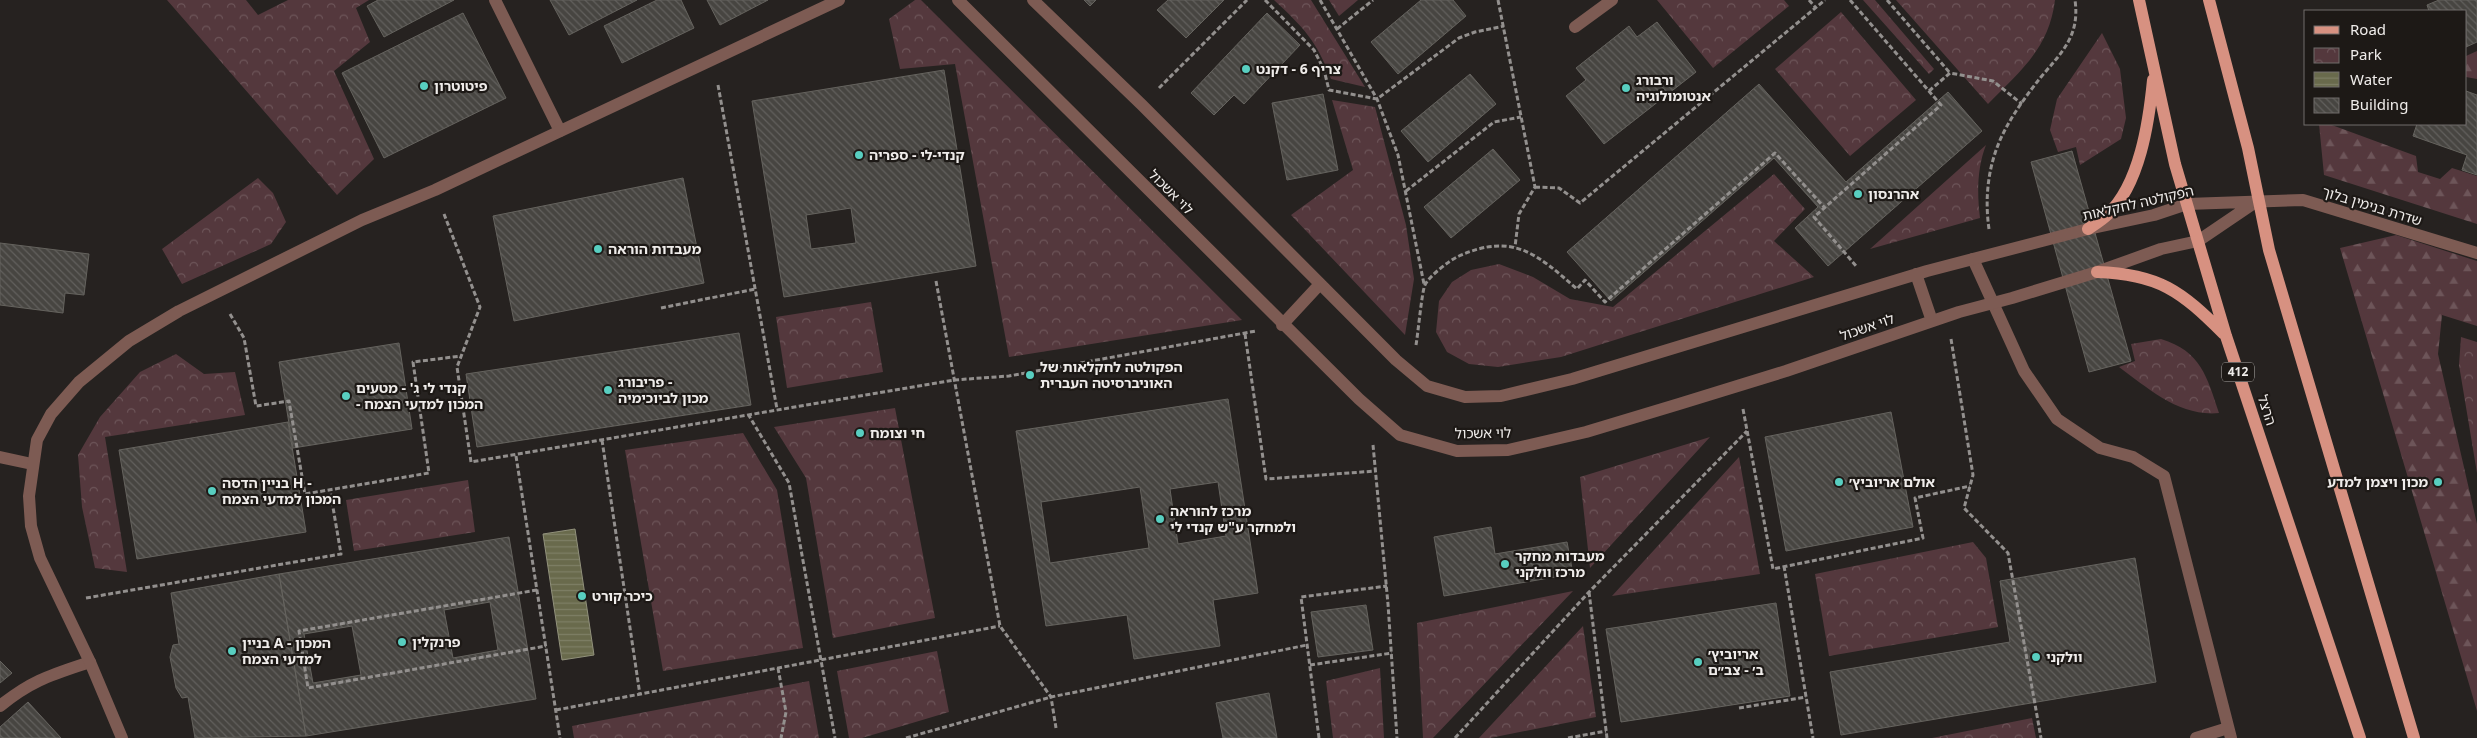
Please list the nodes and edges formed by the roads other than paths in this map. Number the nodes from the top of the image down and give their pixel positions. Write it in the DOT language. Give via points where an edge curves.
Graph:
graph roads {
  1 [pos="495,0"];
  2 [pos="839,0"];
  3 [pos="958,0"];
  4 [pos="1033,0"];
  5 [pos="1612,0"];
  6 [pos="2138,0"];
  7 [pos="2210,0"];
  8 [pos="1575,27"];
  9 [pos="2154,70"];
  10 [pos="560,131"];
  11 [pos="2257,201"];
  12 [pos="2187,204"];
  13 [pos="2088,229"];
  14 [pos="2198,241"];
  15 [pos="2477,253"];
  16 [pos="1973,259"];
  17 [pos="2097,272"];
  18 [pos="1916,274"];
  19 [pos="1320,284"];
  20 [pos="1991,302"];
  21 [pos="1932,321"];
  22 [pos="1282,324"];
  23 [pos="2226,336"];
  24 [pos="0,457"];
  25 [pos="32,464"];
  26 [pos="90,662"];
  27 [pos="0,706"];
  28 [pos="2230,733"];
  29 [pos="122,738"];
  30 [pos="2196,738"];
  31 [pos="2360,738"];
  32 [pos="2414,738"];
  1 -- 10 [label="street"];
  2 -- 10 [label="street"];
  3 -- 22 [label="street, לוי אשכול"];
  4 -- 19 [label="street"];
  5 -- 8 [label="street"];
  6 -- 9 [label="main road, הרצל / 412"];
  7 -- 11 [label="main road" via="2248,148"];
  9 -- 12 [label="main road, הרצל / 412"];
  9 -- 13 [label="main road" via="2148,122 2136,168 2114,207"];
  10 -- 25 [label="street" via="435,190 362,220 179,311 129,341 79,382 51,414 37,440"];
  11 -- 12 [label="street, הפקולטה לחקלאות"];
  11 -- 14 [label="street"];
  11 -- 15 [label="street, שדרת בנימין בלוך" via="2303,200"];
  11 -- 32 [label="main road"];
  12 -- 13 [label="street, הפקולטה לחקלאות" via="2154,215"];
  12 -- 14 [label="main road, הרצל / 412"];
  13 -- 16 [label="street, הפקולטה לחקלאות"];
  14 -- 17 [label="street" via="2161,249"];
  14 -- 23 [label="main road, הרצל / 412"];
  16 -- 18 [label="street"];
  16 -- 20 [label="street"];
  17 -- 20 [label="street, לוי אשכול"];
  17 -- 23 [label="main road" via="2141,276 2160,283 2184,296"];
  18 -- 19 [label="street" via="1581,377 1501,396 1465,397 1427,386"];
  18 -- 21 [label="street"];
  19 -- 22 [label="street"];
  20 -- 21 [label="street, לוי אשכול"];
  20 -- 28 [label="street" via="2024,371 2057,419 2100,448 2133,457 2164,476"];
  21 -- 22 [label="street, לוי אשכול" via="1586,432 1508,450 1457,451 1400,435"];
  23 -- 31 [label="main road, הרצל / 412"];
  24 -- 25 [label="street"];
  25 -- 26 [label="street" via="31,526 40,558"];
  26 -- 27 [label="street" via="40,678"];
  26 -- 29 [label="street"];
  28 -- 30 [label="street"];
}
